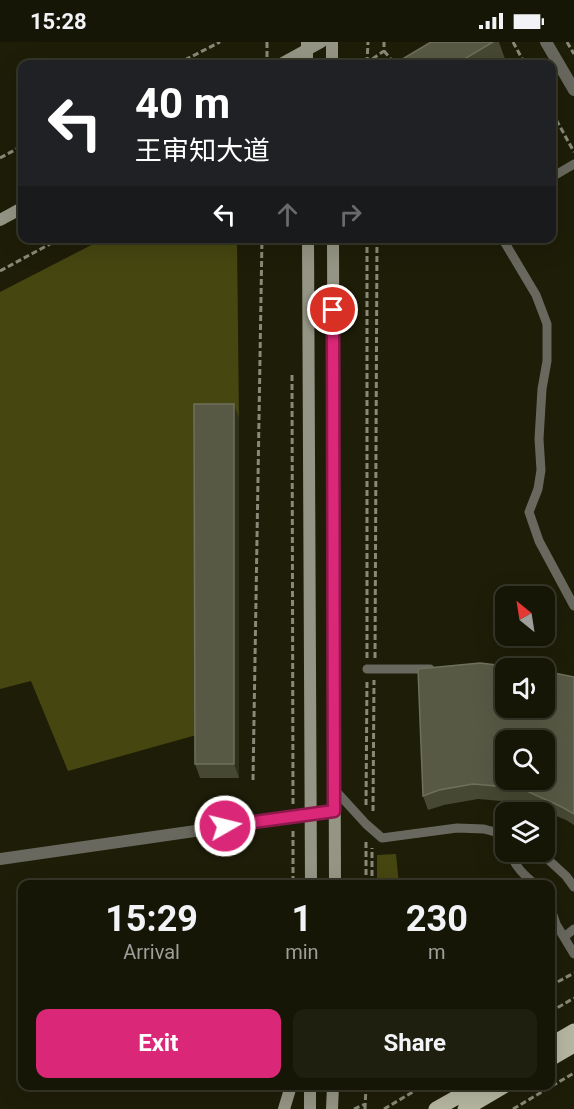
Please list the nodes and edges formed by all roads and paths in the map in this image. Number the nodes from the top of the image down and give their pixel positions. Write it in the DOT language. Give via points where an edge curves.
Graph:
graph roads {
  1 [pos="220,42"];
  2 [pos="267,42"];
  3 [pos="321,42"];
  4 [pos="332,42"];
  5 [pos="368,42"];
  6 [pos="384,42"];
  7 [pos="513,42"];
  8 [pos="546,42"];
  9 [pos="567,42"];
  10 [pos="307,46"];
  11 [pos="384,51"];
  12 [pos="574,54"];
  13 [pos="185,60"];
  14 [pos="268,60"];
  15 [pos="286,60"];
  16 [pos="333,60"];
  17 [pos="367,60"];
  18 [pos="372,60"];
  19 [pos="392,60"];
  20 [pos="523,60"];
  21 [pos="574,90"];
  22 [pos="556,119"];
  23 [pos="18,148"];
  24 [pos="574,152"];
  25 [pos="0,158"];
  26 [pos="574,164"];
  27 [pos="556,175"];
  28 [pos="18,209"];
  29 [pos="0,220"];
  30 [pos="51,243"];
  31 [pos="262,243"];
  32 [pos="308,243"];
  33 [pos="333,243"];
  34 [pos="367,243"];
  35 [pos="377,243"];
  36 [pos="505,243"];
  37 [pos="0,270"];
  38 [pos="292,368"];
  39 [pos="574,606"];
  40 [pos="371,669"];
  41 [pos="445,669"];
  42 [pos="253,780"];
  43 [pos="334,789"];
  44 [pos="334,811"];
  45 [pos="311,814"];
  46 [pos="293,817"];
  47 [pos="369,827"];
  48 [pos="495,832"];
  49 [pos="0,860"];
  50 [pos="513,862"];
  51 [pos="551,862"];
  52 [pos="293,880"];
  53 [pos="311,880"];
  54 [pos="334,880"];
  55 [pos="366,880"];
  56 [pos="372,880"];
  57 [pos="530,880"];
  58 [pos="574,887"];
  59 [pos="555,921"];
  60 [pos="574,929"];
  61 [pos="564,937"];
  62 [pos="574,954"];
  63 [pos="574,973"];
  64 [pos="555,983"];
  65 [pos="574,998"];
  66 [pos="555,1009"];
  67 [pos="574,1031"];
  68 [pos="555,1042"];
  69 [pos="574,1045"];
  70 [pos="555,1056"];
  71 [pos="574,1073"];
  72 [pos="555,1084"];
  73 [pos="290,1090"];
  74 [pos="310,1090"];
  75 [pos="333,1090"];
  76 [pos="366,1090"];
  77 [pos="416,1090"];
  78 [pos="470,1090"];
  79 [pos="497,1090"];
  80 [pos="545,1090"];
  81 [pos="365,1104"];
  82 [pos="284,1109"];
  83 [pos="310,1109"];
  84 [pos="332,1109"];
  85 [pos="354,1109"];
  86 [pos="365,1109"];
  87 [pos="384,1109"];
  88 [pos="436,1109"];
  89 [pos="465,1109"];
  90 [pos="513,1109"];
  1 -- 13 [label="path"];
  2 -- 14 [label="path"];
  3 -- 10 [label="main road"];
  4 -- 16 [label="main road"];
  5 -- 17 [label="path"];
  6 -- 11 [label="path"];
  7 -- 20 [label="path"];
  8 -- 21 [label="street"];
  9 -- 12 [label="path"];
  10 -- 15 [label="main road"];
  11 -- 18 [label="path"];
  11 -- 19 [label="path"];
  22 -- 24 [label="path"];
  23 -- 25 [label="path"];
  26 -- 27 [label="lane"];
  28 -- 29 [label="main road"];
  30 -- 37 [label="path"];
  31 -- 42 [label="path"];
  32 -- 45 [label="main road"];
  33 -- 43 [label="main road"];
  34 -- 40 [label="path"];
  35 -- 40 [label="path"];
  36 -- 39 [label="lane" via="536,295 547,324 539,439 541,470 529,513 539,541"];
  38 -- 46 [label="path"];
  40 -- 41 [label="lane"];
  40 -- 47 [label="path"];
  40 -- 47 [label="path"];
  43 -- 44 [label="main road"];
  43 -- 47 [label="lane"];
  44 -- 45 [label="street"];
  44 -- 54 [label="main road"];
  45 -- 46 [label="street"];
  45 -- 53 [label="main road"];
  46 -- 49 [label="street"];
  46 -- 52 [label="path"];
  47 -- 48 [label="lane" via="382,838 457,828"];
  47 -- 55 [label="path"];
  47 -- 56 [label="path"];
  50 -- 57 [label="lane"];
  51 -- 58 [label="lane"];
  59 -- 61 [label="lane"];
  60 -- 61 [label="lane"];
  61 -- 62 [label="lane"];
  63 -- 64 [label="path"];
  65 -- 66 [label="path"];
  67 -- 68 [label="main road"];
  69 -- 70 [label="main road"];
  71 -- 72 [label="path"];
  73 -- 82 [label="main road"];
  74 -- 83 [label="main road"];
  75 -- 84 [label="main road"];
  76 -- 81 [label="path"];
  77 -- 87 [label="path"];
  78 -- 88 [label="main road"];
  79 -- 89 [label="main road"];
  80 -- 90 [label="path"];
  81 -- 85 [label="path"];
  81 -- 86 [label="path"];
}
